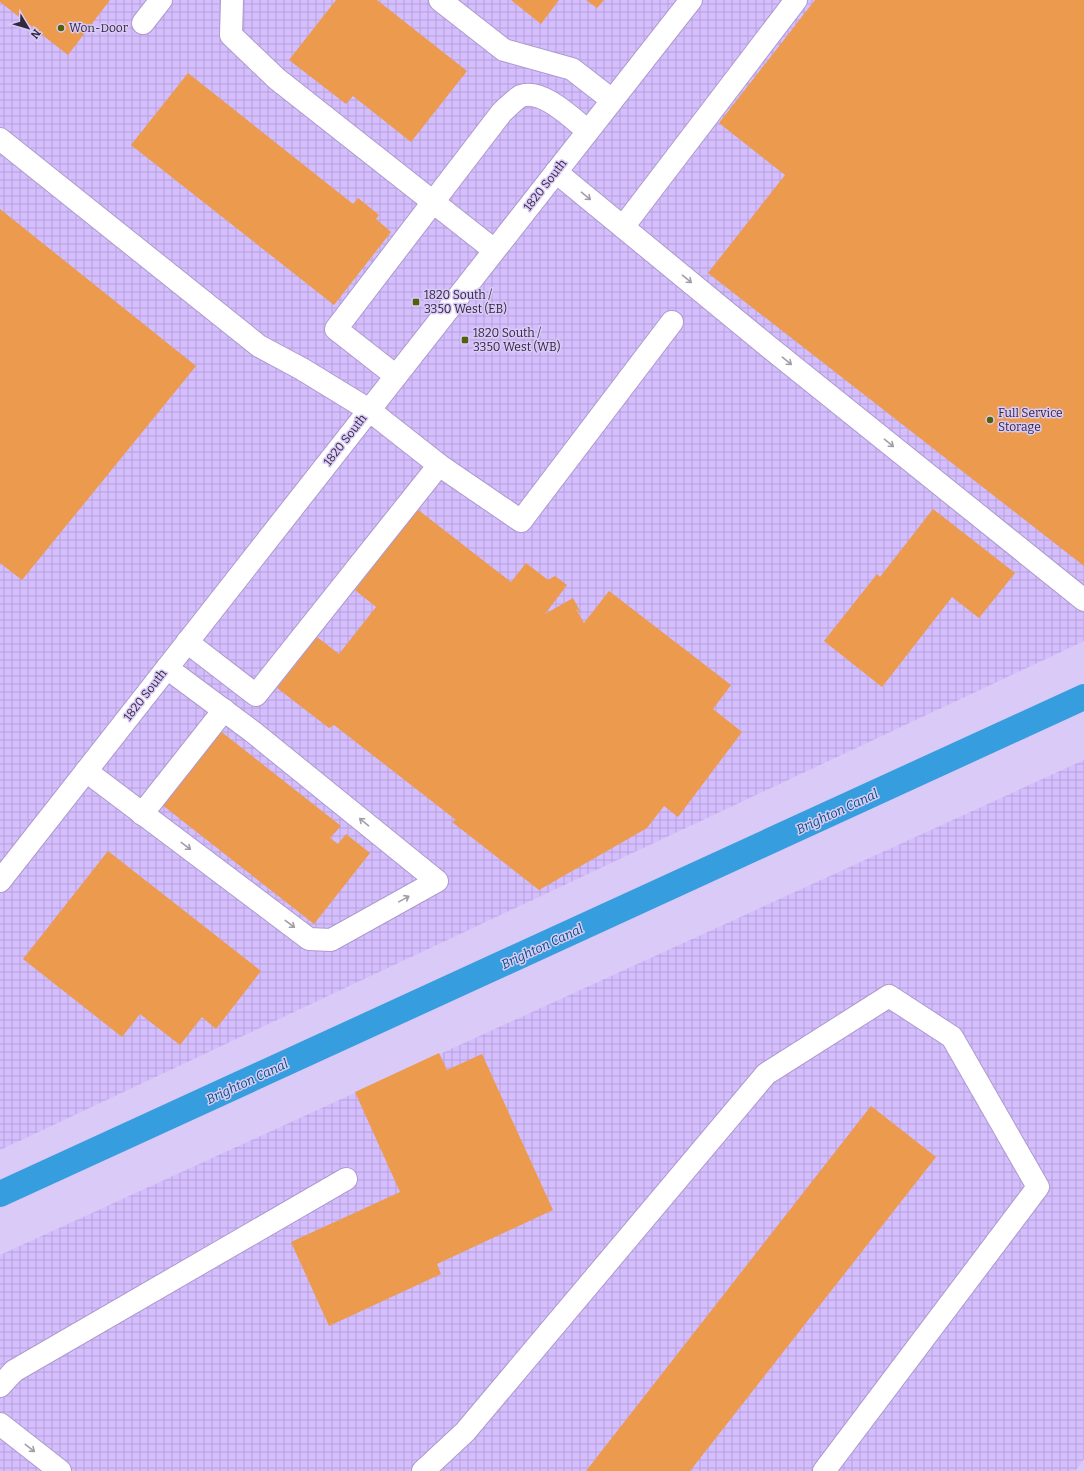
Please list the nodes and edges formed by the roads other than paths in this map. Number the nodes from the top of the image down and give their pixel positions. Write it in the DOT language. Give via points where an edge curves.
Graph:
graph roads {
  1 [pos="160,0"];
  2 [pos="232,0"];
  3 [pos="440,0"];
  4 [pos="691,0"];
  5 [pos="796,0"];
  6 [pos="143,23"];
  7 [pos="612,100"];
  8 [pos="588,131"];
  9 [pos="0,139"];
  10 [pos="556,172"];
  11 [pos="434,202"];
  12 [pos="623,227"];
  13 [pos="494,250"];
  14 [pos="672,322"];
  15 [pos="396,376"];
  16 [pos="369,410"];
  17 [pos="439,464"];
  18 [pos="1084,600"];
  19 [pos="187,642"];
  20 [pos="167,668"];
  21 [pos="224,710"];
  22 [pos="86,771"];
  23 [pos="148,818"];
  24 [pos="0,881"];
  25 [pos="346,1179"];
  26 [pos="0,1386"];
  27 [pos="0,1424"];
  28 [pos="60,1471"];
  29 [pos="422,1471"];
  30 [pos="824,1471"];
  1 -- 6 [label="street"];
  2 -- 11 [label="street" via="231,35 277,78"];
  3 -- 7 [label="street" via="504,50 572,68"];
  4 -- 7 [label="street, 1820 South"];
  5 -- 12 [label="street"];
  7 -- 8 [label="street, 1820 South"];
  8 -- 10 [label="street, 1820 South"];
  8 -- 11 [label="street" via="554,104 536,95 521,96 502,112"];
  9 -- 16 [label="street" via="259,346"];
  10 -- 12 [label="street, one-way"];
  10 -- 13 [label="street, 1820 South"];
  11 -- 13 [label="street"];
  11 -- 15 [label="street" via="336,329"];
  12 -- 18 [label="street, one-way"];
  13 -- 15 [label="street, 1820 South"];
  14 -- 17 [label="street" via="521,521"];
  15 -- 16 [label="street, 1820 South"];
  16 -- 17 [label="street"];
  16 -- 19 [label="street, 1820 South"];
  17 -- 19 [label="street" via="256,695"];
  19 -- 20 [label="street, 1820 South"];
  20 -- 21 [label="street"];
  20 -- 22 [label="street, 1820 South"];
  21 -- 23 [label="street"];
  23 -- 21 [label="street, one-way" via="309,939 331,940 436,881"];
  22 -- 23 [label="street"];
  22 -- 24 [label="street, 1820 South"];
  25 -- 26 [label="street" via="14,1371"];
  27 -- 28 [label="street, one-way"];
  29 -- 30 [label="street" via="465,1432 766,1074 889,996 952,1037 1038,1187"];
}
